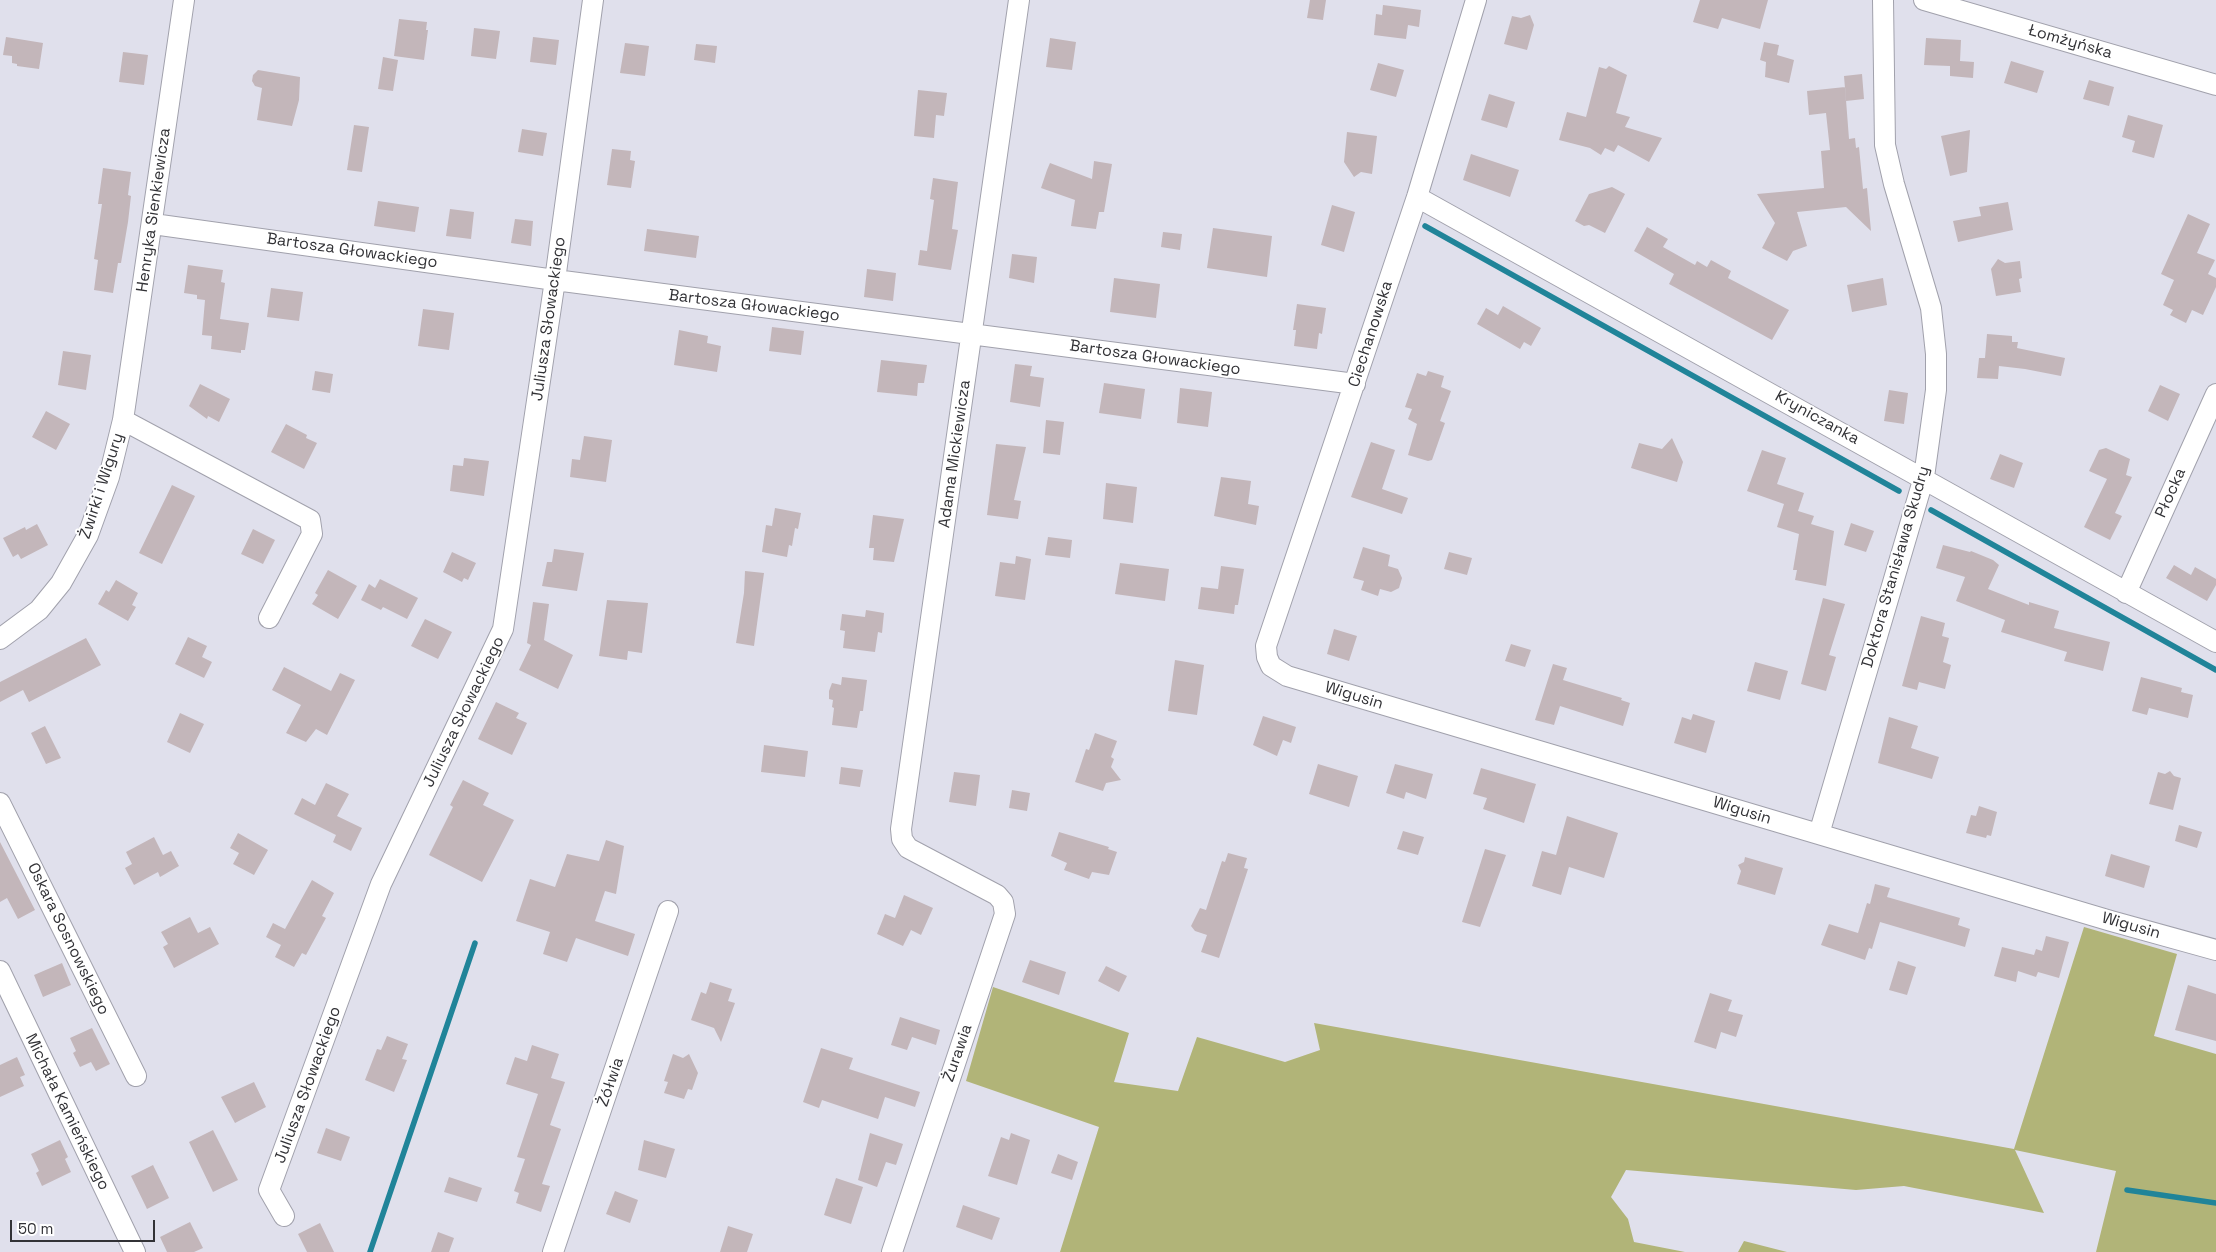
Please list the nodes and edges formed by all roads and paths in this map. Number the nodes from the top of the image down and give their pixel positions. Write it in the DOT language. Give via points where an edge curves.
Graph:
graph roads {
  1 [pos="184,0"];
  2 [pos="592,0"];
  3 [pos="1018,0"];
  4 [pos="1476,0"];
  5 [pos="1883,0"];
  6 [pos="1924,0"];
  7 [pos="2216,84"];
  8 [pos="1417,197"];
  9 [pos="153,224"];
  10 [pos="555,280"];
  11 [pos="972,333"];
  12 [pos="1355,384"];
  13 [pos="2216,394"];
  14 [pos="123,420"];
  15 [pos="1924,478"];
  16 [pos="2126,592"];
  17 [pos="268,618"];
  18 [pos="0,638"];
  19 [pos="2216,642"];
  20 [pos="1271,666"];
  21 [pos="0,803"];
  22 [pos="1819,834"];
  23 [pos="960,877"];
  24 [pos="668,911"];
  25 [pos="2216,950"];
  26 [pos="0,971"];
  27 [pos="136,1076"];
  28 [pos="284,1216"];
  29 [pos="135,1252"];
  30 [pos="553,1252"];
  31 [pos="892,1252"];
  1 -- 9 [label="street, Henryka Sienkiewicza"];
  2 -- 10 [label="street, Juliusza Słowackiego"];
  3 -- 11 [label="street, Adama Mickiewicza"];
  4 -- 8 [label="street, Ciechanowska"];
  5 -- 15 [label="street, Doktora Stanisława Skudry" via="1885,145 1931,308 1936,354 1936,390"];
  6 -- 7 [label="street, Łomżyńska"];
  8 -- 12 [label="street, Ciechanowska"];
  8 -- 15 [label="street, Kryniczanka"];
  9 -- 10 [label="street, Bartosza Głowackiego"];
  9 -- 14 [label="street, Henryka Sienkiewicza"];
  10 -- 11 [label="street, Bartosza Głowackiego"];
  10 -- 28 [label="street, Juliusza Słowackiego" via="503,629 381,884 269,1190"];
  11 -- 12 [label="street, Bartosza Głowackiego"];
  11 -- 23 [label="street, Adama Mickiewicza" via="901,828 902,839 908,848"];
  12 -- 20 [label="street, Ciechanowska" via="1266,646"];
  13 -- 16 [label="street, Płocka"];
  14 -- 17 [label="street" via="310,520 312,534"];
  14 -- 18 [label="street, Żwirki i Wigury" via="109,476 88,535 61,583 39,610"];
  15 -- 16 [label="street, Kryniczanka"];
  15 -- 22 [label="street, Doktora Stanisława Skudry"];
  16 -- 19 [label="street, Kryniczanka"];
  20 -- 22 [label="street, Wigusin" via="1287,676"];
  21 -- 27 [label="street, Oskara Sosnowskiego"];
  22 -- 25 [label="street, Wigusin"];
  23 -- 31 [label="street, Żurawia" via="997,895 1003,902 1004,914"];
  24 -- 30 [label="street, Żółwia"];
  26 -- 29 [label="street, Michała Kamieńskiego"];
}
